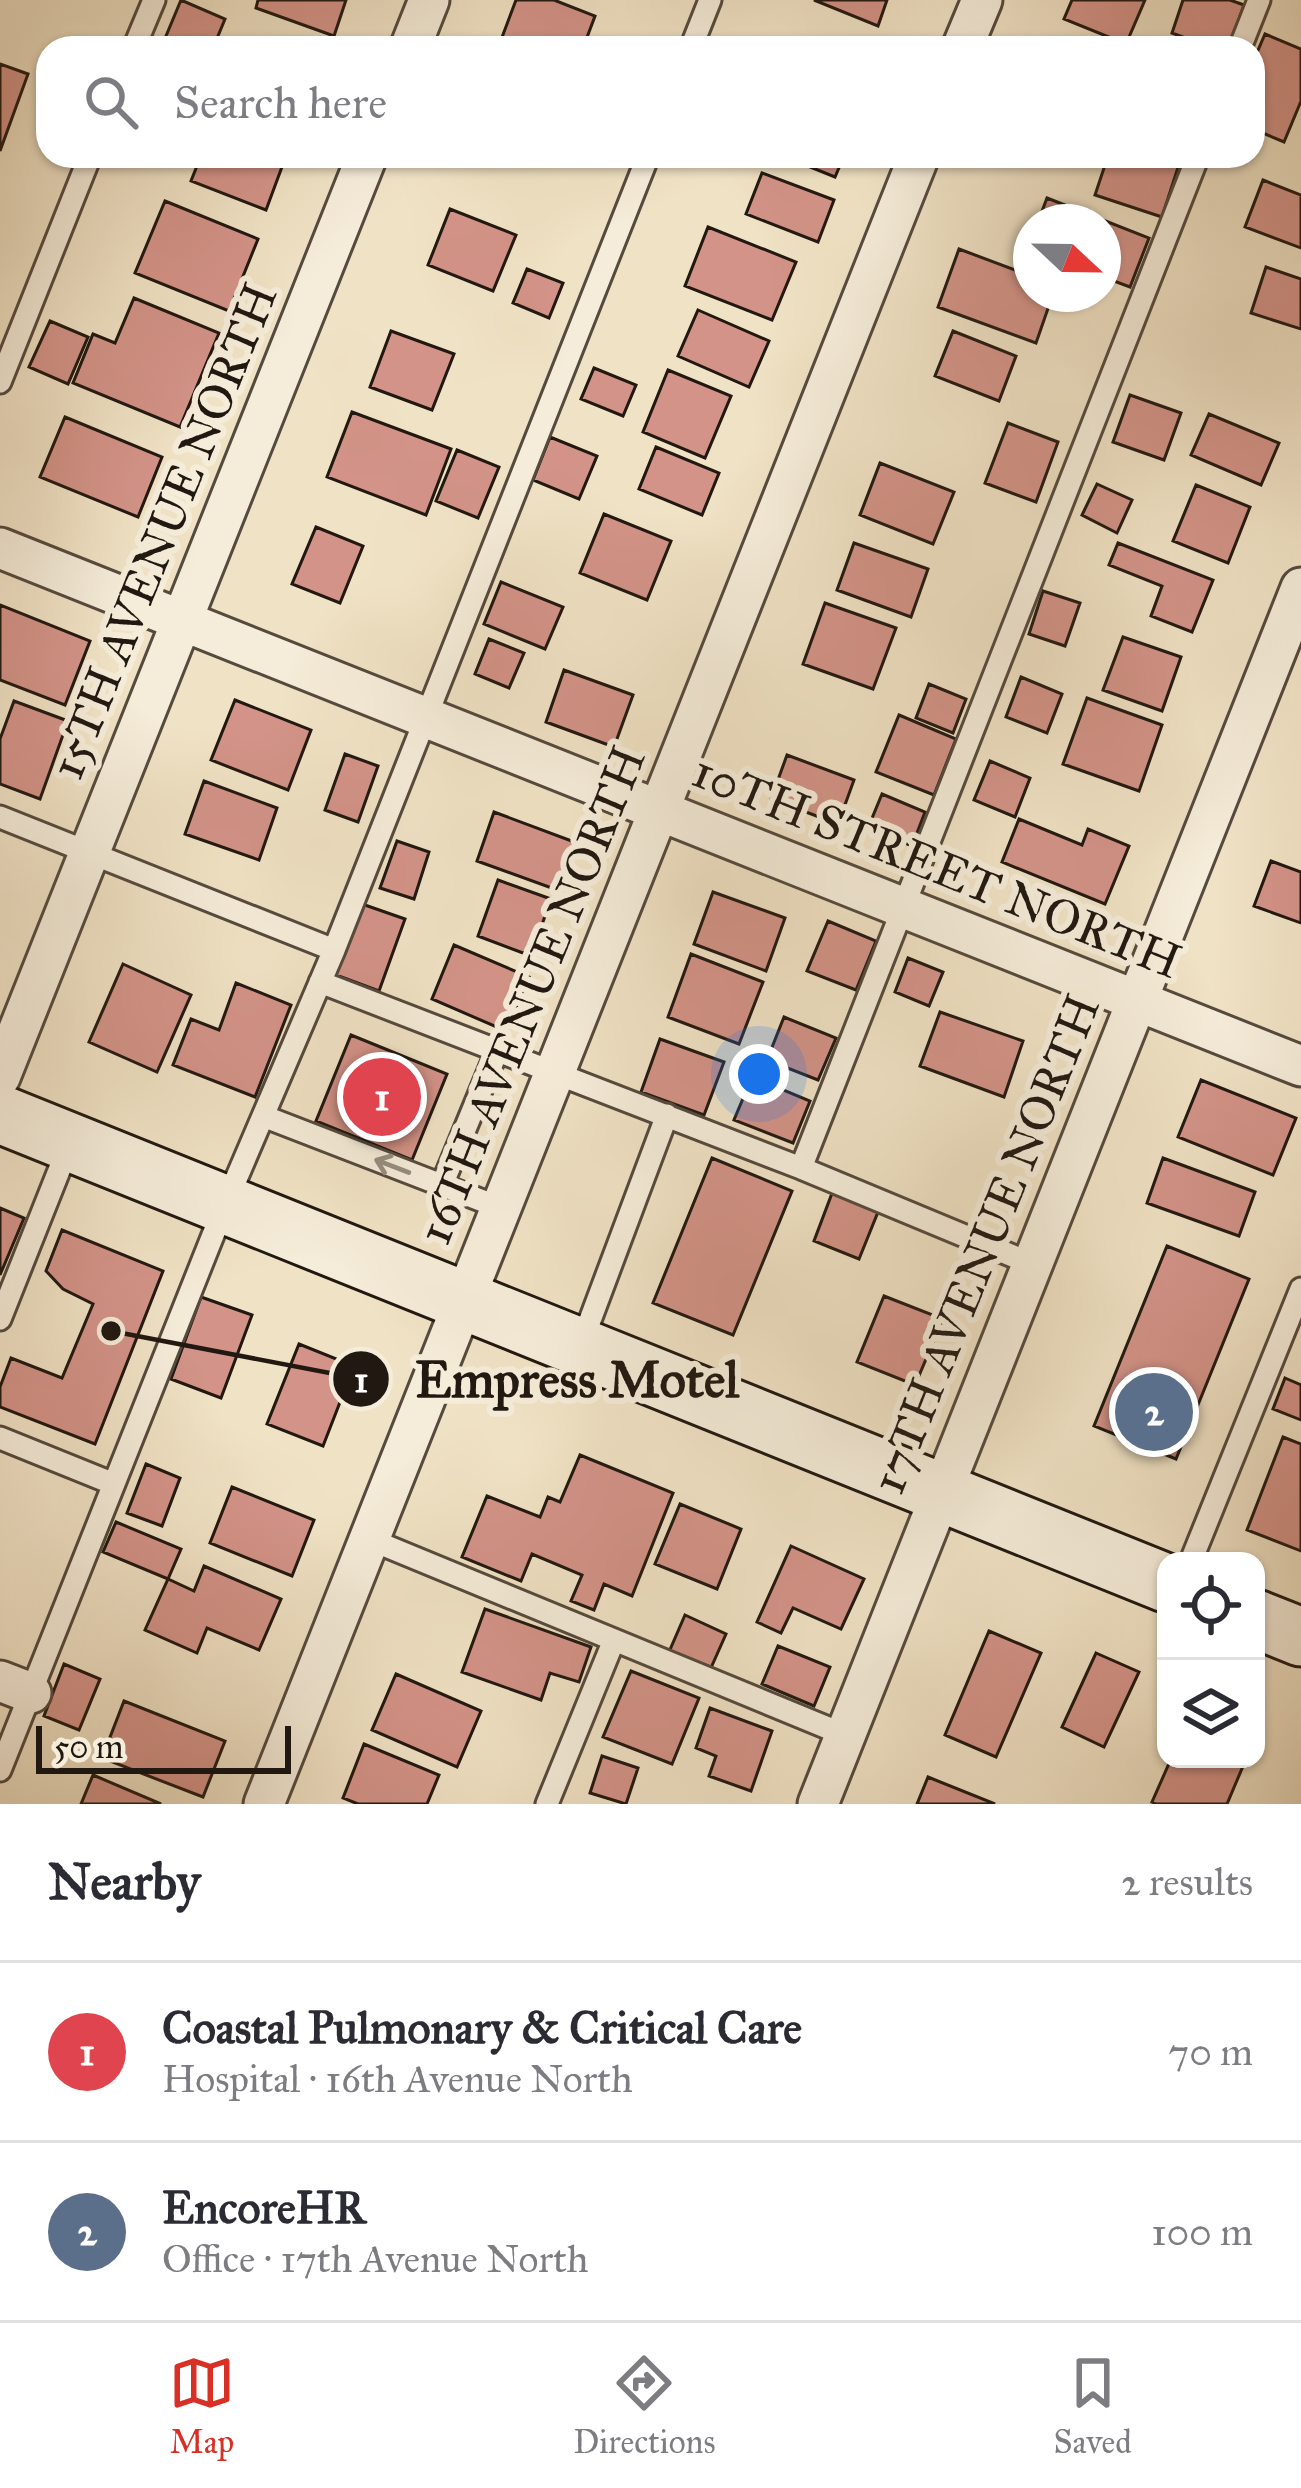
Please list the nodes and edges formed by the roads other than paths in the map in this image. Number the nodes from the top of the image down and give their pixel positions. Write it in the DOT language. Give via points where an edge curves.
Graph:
graph roads {
  1 [pos="154,0"];
  2 [pos="429,0"];
  3 [pos="710,0"];
  4 [pos="982,0"];
  5 [pos="1259,0"];
  6 [pos="139,36"];
  7 [pos="415,36"];
  8 [pos="696,36"];
  9 [pos="967,36"];
  10 [pos="1245,36"];
  11 [pos="85,168"];
  12 [pos="362,168"];
  13 [pos="643,168"];
  14 [pos="915,168"];
  15 [pos="1193,168"];
  16 [pos="0,382"];
  17 [pos="0,548"];
  18 [pos="1301,588"];
  19 [pos="182,620"];
  20 [pos="424,717"];
  21 [pos="659,810"];
  22 [pos="0,817"];
  23 [pos="90,853"];
  24 [pos="905,908"];
  25 [pos="334,950"];
  26 [pos="320,982"];
  27 [pos="1137,1000"];
  28 [pos="498,1048"];
  29 [pos="1301,1066"];
  30 [pos="555,1071"];
  31 [pos="0,1078"];
  32 [pos="0,1114"];
  33 [pos="263,1115"];
  34 [pos="667,1115"];
  35 [pos="70,1143"];
  36 [pos="802,1168"];
  37 [pos="442,1186"];
  38 [pos="225,1205"];
  39 [pos="501,1208"];
  40 [pos="1032,1264"];
  41 [pos="1301,1289"];
  42 [pos="464,1301"];
  43 [pos="0,1319"];
  44 [pos="580,1347"];
  45 [pos="0,1438"];
  46 [pos="114,1484"];
  47 [pos="941,1493"];
  48 [pos="369,1539"];
  49 [pos="1195,1552"];
  50 [pos="1157,1579"];
  51 [pos="1265,1623"];
  52 [pos="1301,1637"];
  53 [pos="614,1640"];
  54 [pos="15,1687"];
  55 [pos="845,1736"];
  56 [pos="0,1770"];
  57 [pos="264,1804"];
  58 [pos="547,1804"];
  59 [pos="818,1804"];
  1 -- 6 [label="lane"];
  2 -- 7 [label="street"];
  3 -- 8 [label="lane"];
  4 -- 9 [label="street"];
  5 -- 10 [label="lane"];
  11 -- 16 [label="lane"];
  12 -- 19 [label="street, 15TH AVENUE NORTH"];
  13 -- 20 [label="lane"];
  14 -- 21 [label="street, 16TH AVENUE NORTH"];
  15 -- 24 [label="lane"];
  17 -- 19 [label="street, 10TH STREET NORTH"];
  18 -- 27 [label="street, 17TH AVENUE NORTH"];
  19 -- 20 [label="street, 10TH STREET NORTH"];
  19 -- 23 [label="street, 15TH AVENUE NORTH"];
  20 -- 21 [label="street, 10TH STREET NORTH"];
  20 -- 25 [label="lane"];
  21 -- 24 [label="street, 10TH STREET NORTH"];
  21 -- 30 [label="street, 16TH AVENUE NORTH"];
  22 -- 23 [label="lane"];
  23 -- 25 [label="lane"];
  23 -- 31 [label="street, 15TH AVENUE NORTH"];
  24 -- 27 [label="street, 10TH STREET NORTH"];
  24 -- 36 [label="lane"];
  25 -- 26 [label="lane"];
  26 -- 28 [label="lane"];
  26 -- 33 [label="lane"];
  27 -- 29 [label="street, 10TH STREET NORTH"];
  27 -- 40 [label="street, 17TH AVENUE NORTH"];
  28 -- 30 [label="lane"];
  28 -- 37 [label="lane"];
  30 -- 34 [label="lane"];
  30 -- 39 [label="street, 16TH AVENUE NORTH"];
  32 -- 35 [label="main road"];
  37 -- 33 [label="lane, one-way"];
  33 -- 38 [label="lane"];
  34 -- 36 [label="lane"];
  34 -- 44 [label="lane"];
  35 -- 38 [label="main road"];
  35 -- 43 [label="lane"];
  36 -- 40 [label="lane"];
  37 -- 39 [label="lane"];
  38 -- 42 [label="main road"];
  38 -- 46 [label="lane"];
  39 -- 42 [label="street, 16TH AVENUE NORTH"];
  40 -- 47 [label="street, 17TH AVENUE NORTH"];
  41 -- 49 [label="lane"];
  42 -- 44 [label="main road"];
  42 -- 48 [label="street, 16TH AVENUE NORTH"];
  44 -- 47 [label="main road"];
  45 -- 46 [label="lane"];
  46 -- 54 [label="lane"];
  47 -- 50 [label="main road"];
  47 -- 55 [label="street, 17TH AVENUE NORTH"];
  48 -- 53 [label="lane"];
  48 -- 57 [label="street, 16TH AVENUE NORTH"];
  51 -- 52 [label="main road"];
  53 -- 55 [label="lane"];
  53 -- 58 [label="lane"];
  54 -- 56 [label="lane"];
  55 -- 59 [label="street, 17TH AVENUE NORTH"];
}
